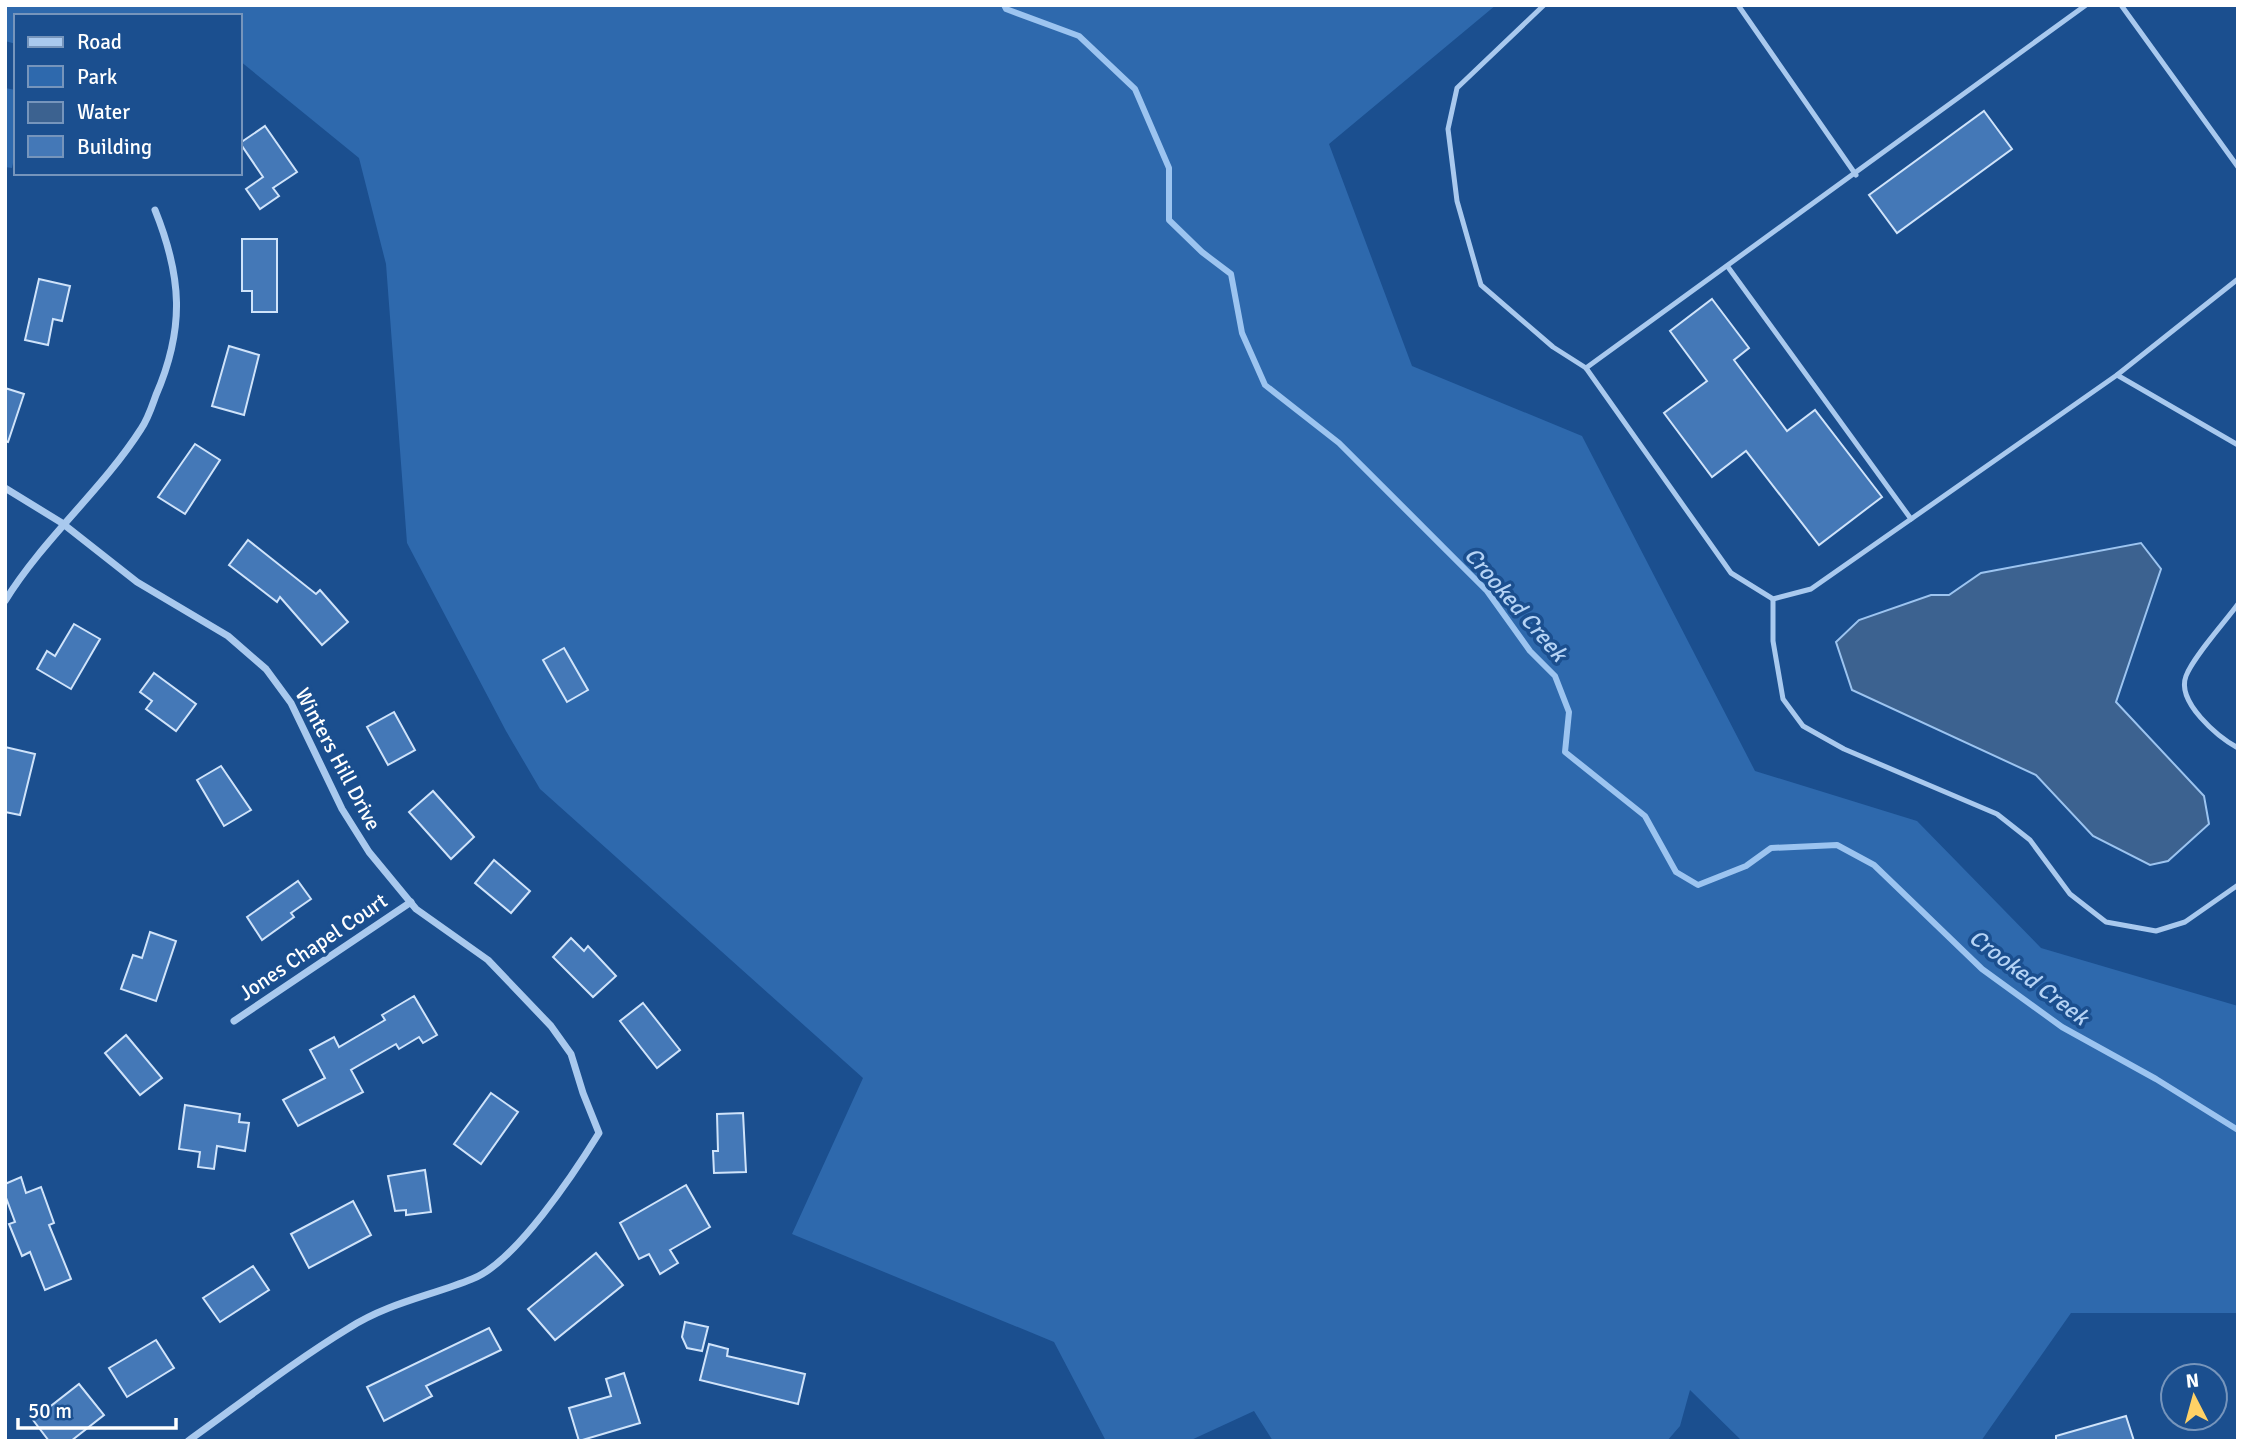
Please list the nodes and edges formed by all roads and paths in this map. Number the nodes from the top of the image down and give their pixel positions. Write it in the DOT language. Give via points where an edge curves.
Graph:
graph roads {
  1 [pos="1544,5"];
  2 [pos="1738,5"];
  3 [pos="2086,5"];
  4 [pos="2121,5"];
  5 [pos="2238,167"];
  6 [pos="1856,175"];
  7 [pos="155,210"];
  8 [pos="1728,267"];
  9 [pos="2238,279"];
  10 [pos="1586,368"];
  11 [pos="2117,375"];
  12 [pos="2238,445"];
  13 [pos="5,488"];
  14 [pos="1912,519"];
  15 [pos="62,523"];
  16 [pos="1773,599"];
  17 [pos="5,601"];
  18 [pos="2238,604"];
  19 [pos="2238,748"];
  20 [pos="2238,886"];
  21 [pos="411,902"];
  22 [pos="234,1021"];
  23 [pos="188,1441"];
  1 -- 10 [label="lane" via="1457,88 1448,129 1457,201 1481,285 1553,347"];
  2 -- 6 [label="lane"];
  3 -- 6 [label="lane"];
  4 -- 5 [label="lane"];
  6 -- 8 [label="lane"];
  7 -- 15 [label="street" via="172,256 178,301 171,360 142,428"];
  8 -- 10 [label="lane"];
  8 -- 14 [label="lane"];
  9 -- 11 [label="lane"];
  10 -- 16 [label="lane" via="1731,573"];
  11 -- 12 [label="lane"];
  11 -- 14 [label="lane"];
  13 -- 15 [label="street, Winters Hill Drive"];
  14 -- 16 [label="lane" via="1811,589"];
  15 -- 17 [label="street"];
  15 -- 21 [label="street, Winters Hill Drive" via="137,582 228,636 266,669 291,703 349,820"];
  16 -- 20 [label="lane" via="1773,641 1783,699 1803,726 1844,749 1997,814 2030,840 2070,894 2106,922 2156,931 2185,922"];
  18 -- 19 [label="lane" via="2185,677 2185,693 2199,717"];
  21 -- 22 [label="street, Jones Chapel Court"];
  21 -- 23 [label="street, Winters Hill Drive" via="488,960 551,1026 571,1054 599,1133 569,1183 511,1250 474,1279 402,1300 349,1327"];
}
